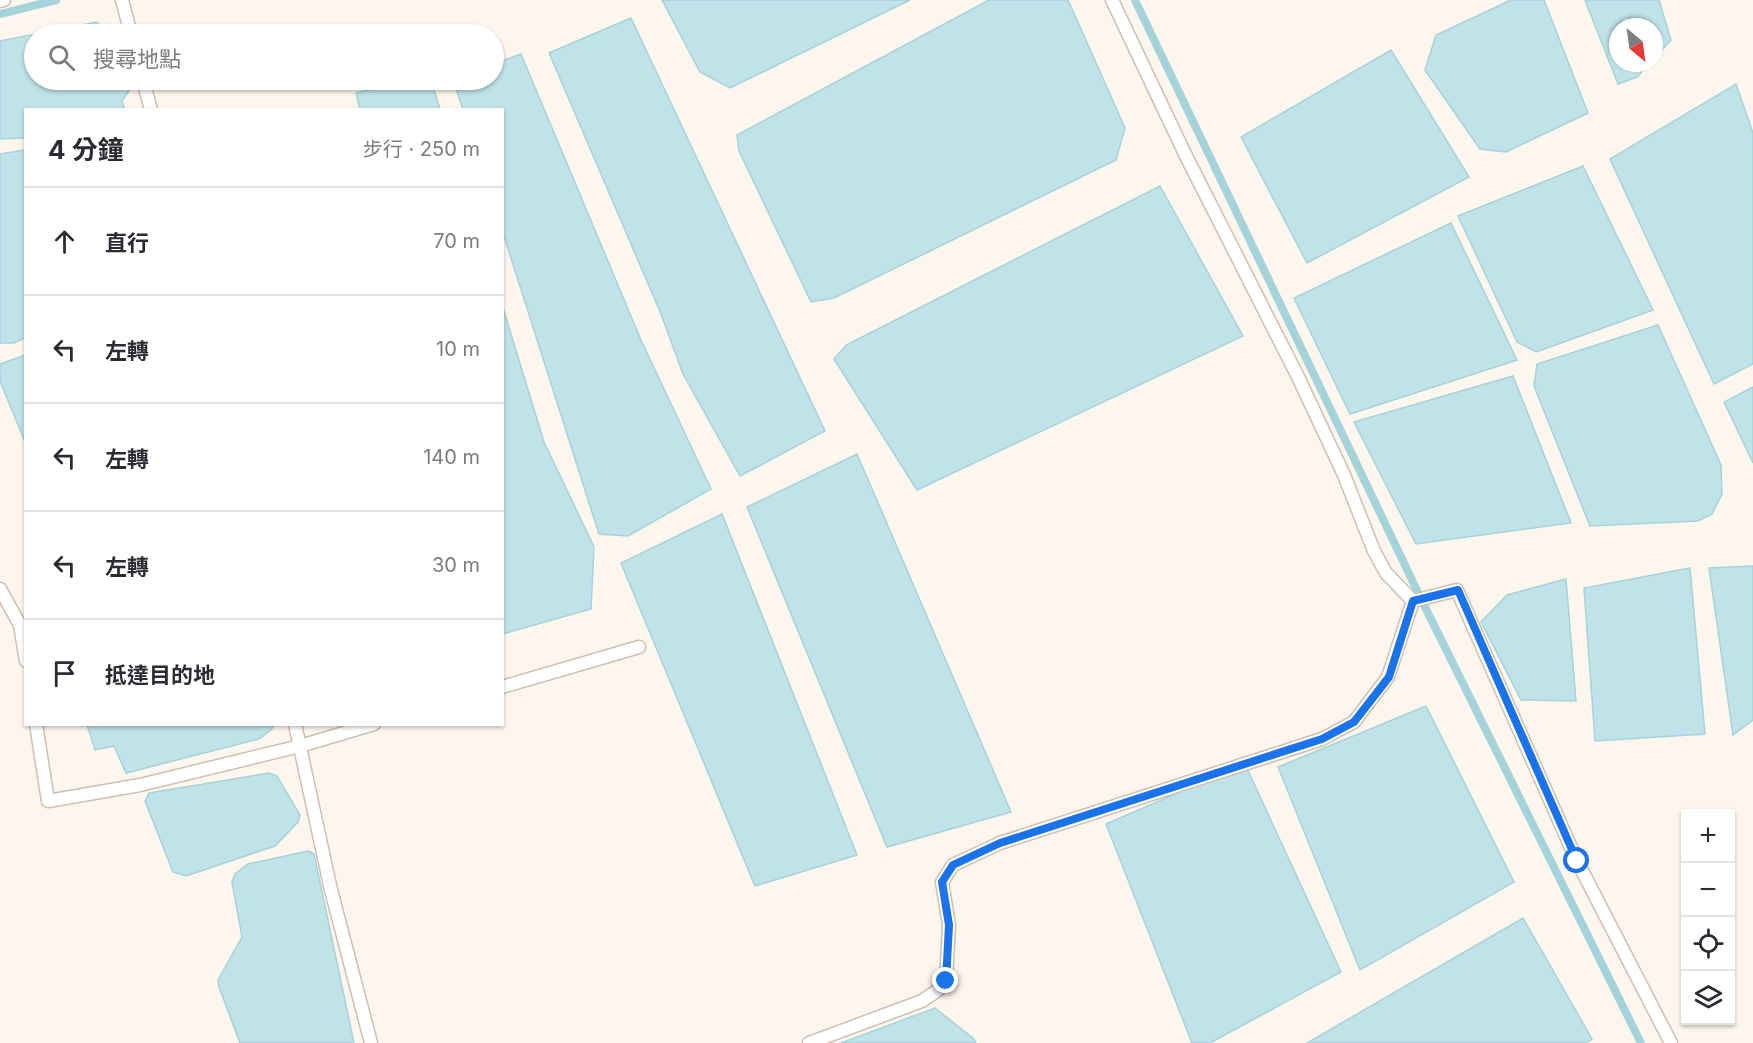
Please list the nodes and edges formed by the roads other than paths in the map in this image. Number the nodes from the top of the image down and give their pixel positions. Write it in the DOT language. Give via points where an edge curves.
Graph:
graph roads {
  1 [pos="122,0"];
  2 [pos="1112,0"];
  3 [pos="128,24"];
  4 [pos="146,90"];
  5 [pos="150,108"];
  6 [pos="0,589"];
  7 [pos="1413,601"];
  8 [pos="639,647"];
  9 [pos="24,649"];
  10 [pos="504,686"];
  11 [pos="36,726"];
  12 [pos="295,726"];
  13 [pos="367,726"];
  14 [pos="300,746"];
  15 [pos="370,1043"];
  16 [pos="809,1043"];
  17 [pos="1671,1043"];
  1 -- 3 [label="lane"];
  2 -- 7 [label="lane" via="1299,379 1374,551 1386,573"];
  4 -- 5 [label="lane"];
  6 -- 9 [label="lane" via="20,625"];
  7 -- 16 [label="lane" via="1389,677 1354,722 1322,739 1000,843 953,865 942,882 949,925 946,981 922,1001"];
  7 -- 17 [label="lane" via="1458,590 1577,861"];
  8 -- 10 [label="lane"];
  11 -- 14 [label="lane" via="48,801 140,785"];
  12 -- 14 [label="lane"];
  13 -- 14 [label="lane"];
  14 -- 15 [label="lane"];
}
